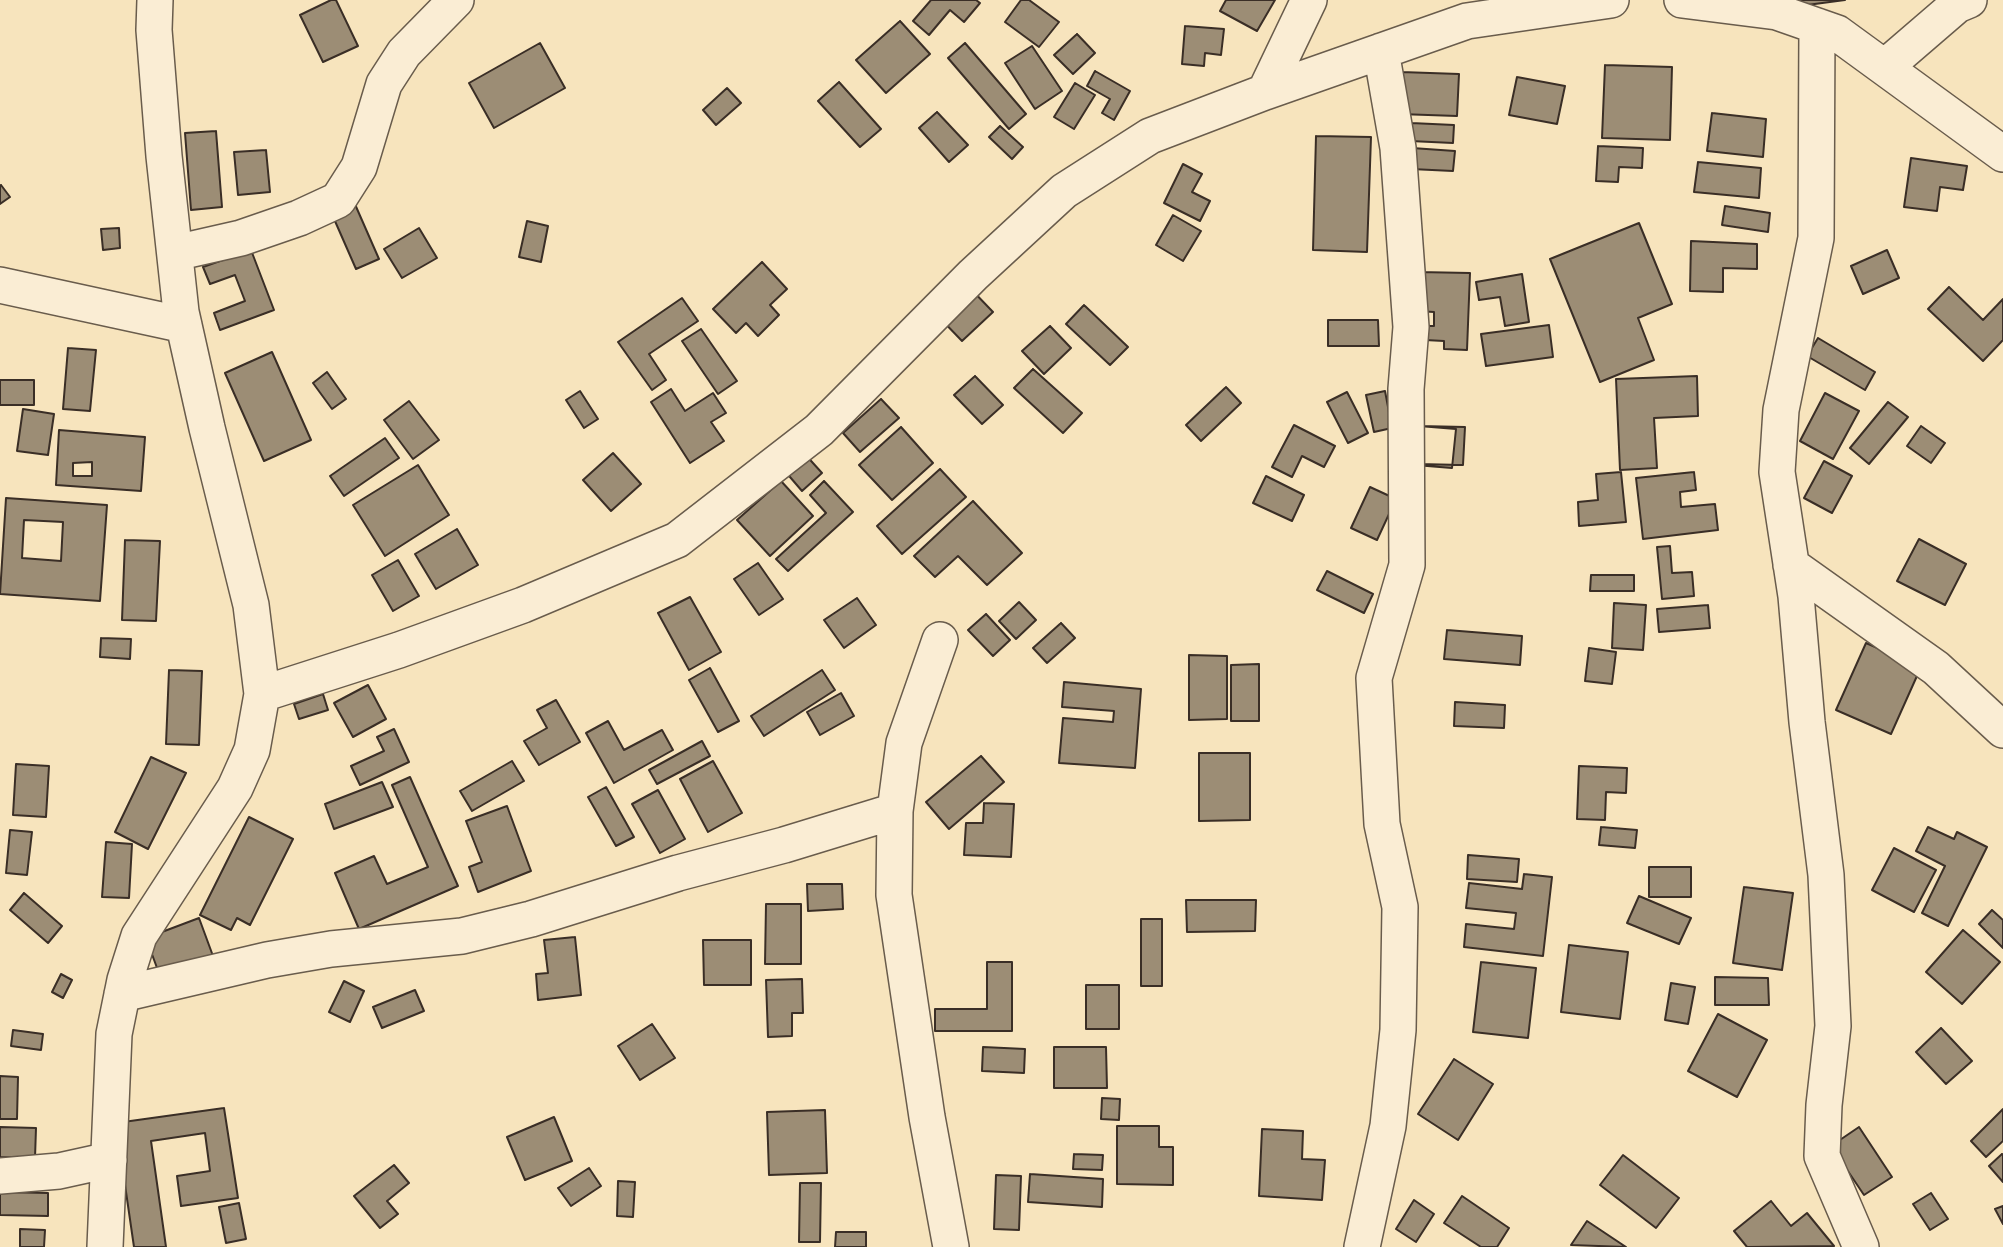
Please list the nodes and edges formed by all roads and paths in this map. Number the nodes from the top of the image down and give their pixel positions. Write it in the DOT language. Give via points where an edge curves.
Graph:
graph roads {
  1 [pos="155,0"];
  2 [pos="456,0"];
  3 [pos="1309,0"];
  4 [pos="1611,0"];
  5 [pos="1682,0"];
  6 [pos="1969,0"];
  7 [pos="1816,26"];
  8 [pos="1381,51"];
  9 [pos="1885,67"];
  10 [pos="1265,92"];
  11 [pos="2003,154"];
  12 [pos="175,253"];
  13 [pos="0,285"];
  14 [pos="184,325"];
  15 [pos="1791,565"];
  16 [pos="940,640"];
  17 [pos="262,694"];
  18 [pos="2003,730"];
  19 [pos="895,811"];
  20 [pos="122,994"];
  21 [pos="109,1160"];
  22 [pos="0,1176"];
  23 [pos="105,1247"];
  24 [pos="951,1247"];
  25 [pos="1362,1247"];
  26 [pos="1861,1247"];
  1 -- 12 [label="street"];
  2 -- 12 [label="street" via="404,53 384,84 359,167 338,200 241,238"];
  3 -- 10 [label="street"];
  4 -- 8 [label="street" via="1467,21"];
  5 -- 7 [label="street" via="1777,12"];
  6 -- 9 [label="street" via="1957,5"];
  7 -- 9 [label="street" via="1836,33"];
  7 -- 15 [label="street" via="1816,239 1782,410 1777,472"];
  8 -- 10 [label="street"];
  8 -- 25 [label="street" via="1398,148 1411,327 1406,389 1406,565 1374,678 1382,824 1400,907 1398,1030 1388,1126"];
  9 -- 11 [label="street"];
  10 -- 17 [label="street" via="1150,136 1064,191 819,430 677,540 523,605"];
  12 -- 14 [label="street"];
  13 -- 14 [label="street"];
  14 -- 17 [label="street" via="251,605"];
  15 -- 18 [label="street" via="1936,668"];
  15 -- 26 [label="street" via="1826,876 1833,1026 1822,1156"];
  16 -- 19 [label="street" via="904,743"];
  17 -- 20 [label="street" via="252,750 235,789 139,936"];
  19 -- 20 [label="street" via="462,936 318,951"];
  19 -- 24 [label="street" via="894,895"];
  20 -- 21 [label="street" via="114,1034"];
  21 -- 22 [label="street" via="59,1171"];
  21 -- 23 [label="street"];
}
